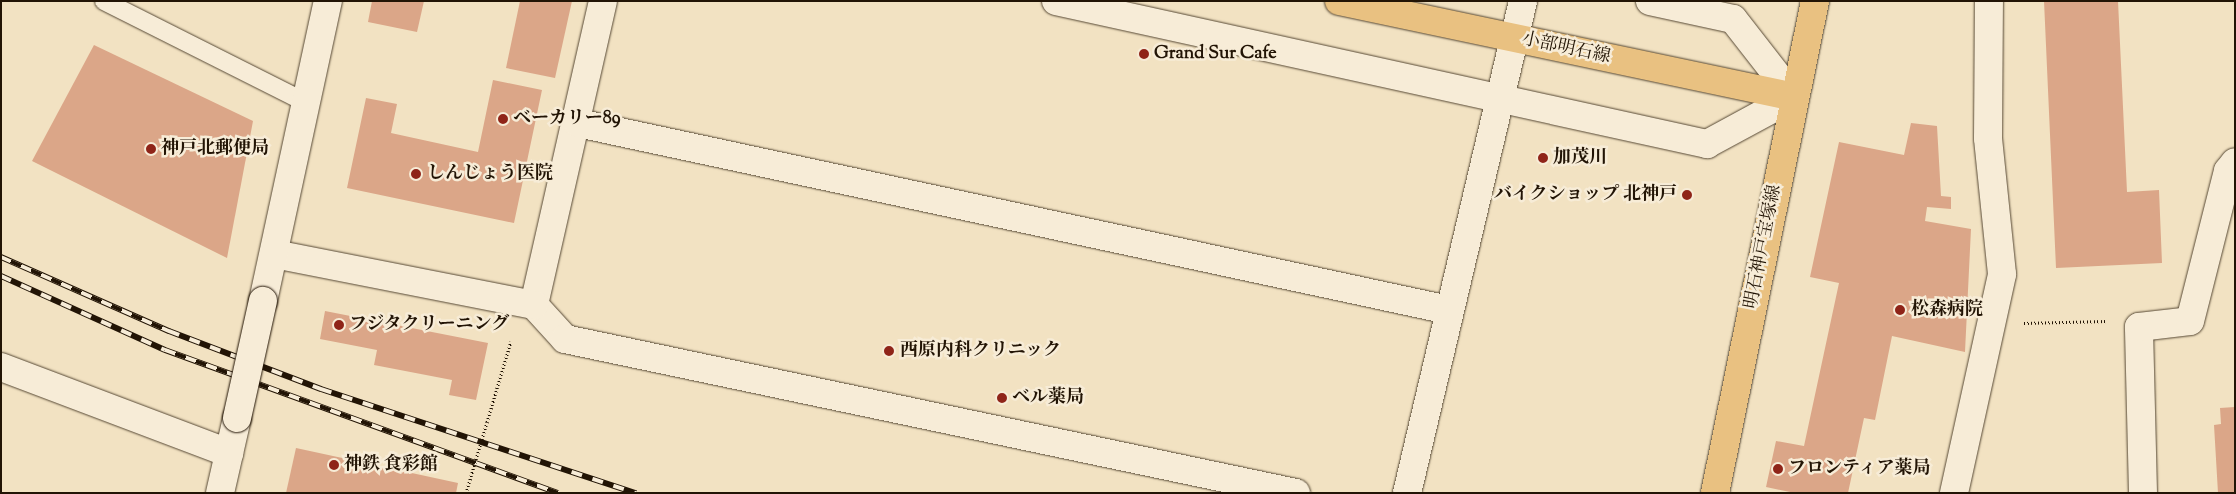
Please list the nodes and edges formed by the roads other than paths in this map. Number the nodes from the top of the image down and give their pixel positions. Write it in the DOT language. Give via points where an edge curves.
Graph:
graph roads {
  1 [pos="104,1"];
  2 [pos="328,1"];
  3 [pos="603,1"];
  4 [pos="1056,1"];
  5 [pos="1339,1"];
  6 [pos="1523,1"];
  7 [pos="1650,1"];
  8 [pos="1815,1"];
  9 [pos="1989,1"];
  10 [pos="1515,39"];
  11 [pos="1794,96"];
  12 [pos="1500,99"];
  13 [pos="307,103"];
  14 [pos="578,123"];
  15 [pos="2235,162"];
  16 [pos="274,254"];
  17 [pos="534,305"];
  18 [pos="1450,310"];
  19 [pos="1,367"];
  20 [pos="229,453"];
  21 [pos="220,493"];
  22 [pos="1296,493"];
  23 [pos="1407,493"];
  24 [pos="1715,493"];
  25 [pos="1954,493"];
  26 [pos="2143,493"];
  1 -- 13 [label="lane"];
  2 -- 13 [label="street"];
  3 -- 14 [label="street"];
  4 -- 12 [label="street"];
  5 -- 10 [label="main road, 小部明石線"];
  6 -- 10 [label="street"];
  7 -- 11 [label="street" via="1733,19"];
  8 -- 11 [label="main road, 明石神戸宝塚線"];
  9 -- 25 [label="street" via="1988,138 2002,274 1994,324"];
  10 -- 11 [label="main road, 小部明石線"];
  10 -- 12 [label="street"];
  11 -- 12 [label="street" via="1707,144"];
  11 -- 24 [label="main road, 明石神戸宝塚線"];
  12 -- 18 [label="street"];
  13 -- 16 [label="street"];
  14 -- 17 [label="street"];
  14 -- 18 [label="street"];
  15 -- 26 [label="street" via="2228,171 2190,320 2139,327"];
  16 -- 17 [label="street"];
  16 -- 20 [label="street, bridge"];
  17 -- 22 [label="street" via="565,339"];
  18 -- 23 [label="street"];
  19 -- 20 [label="street"];
  20 -- 21 [label="street"];
}
